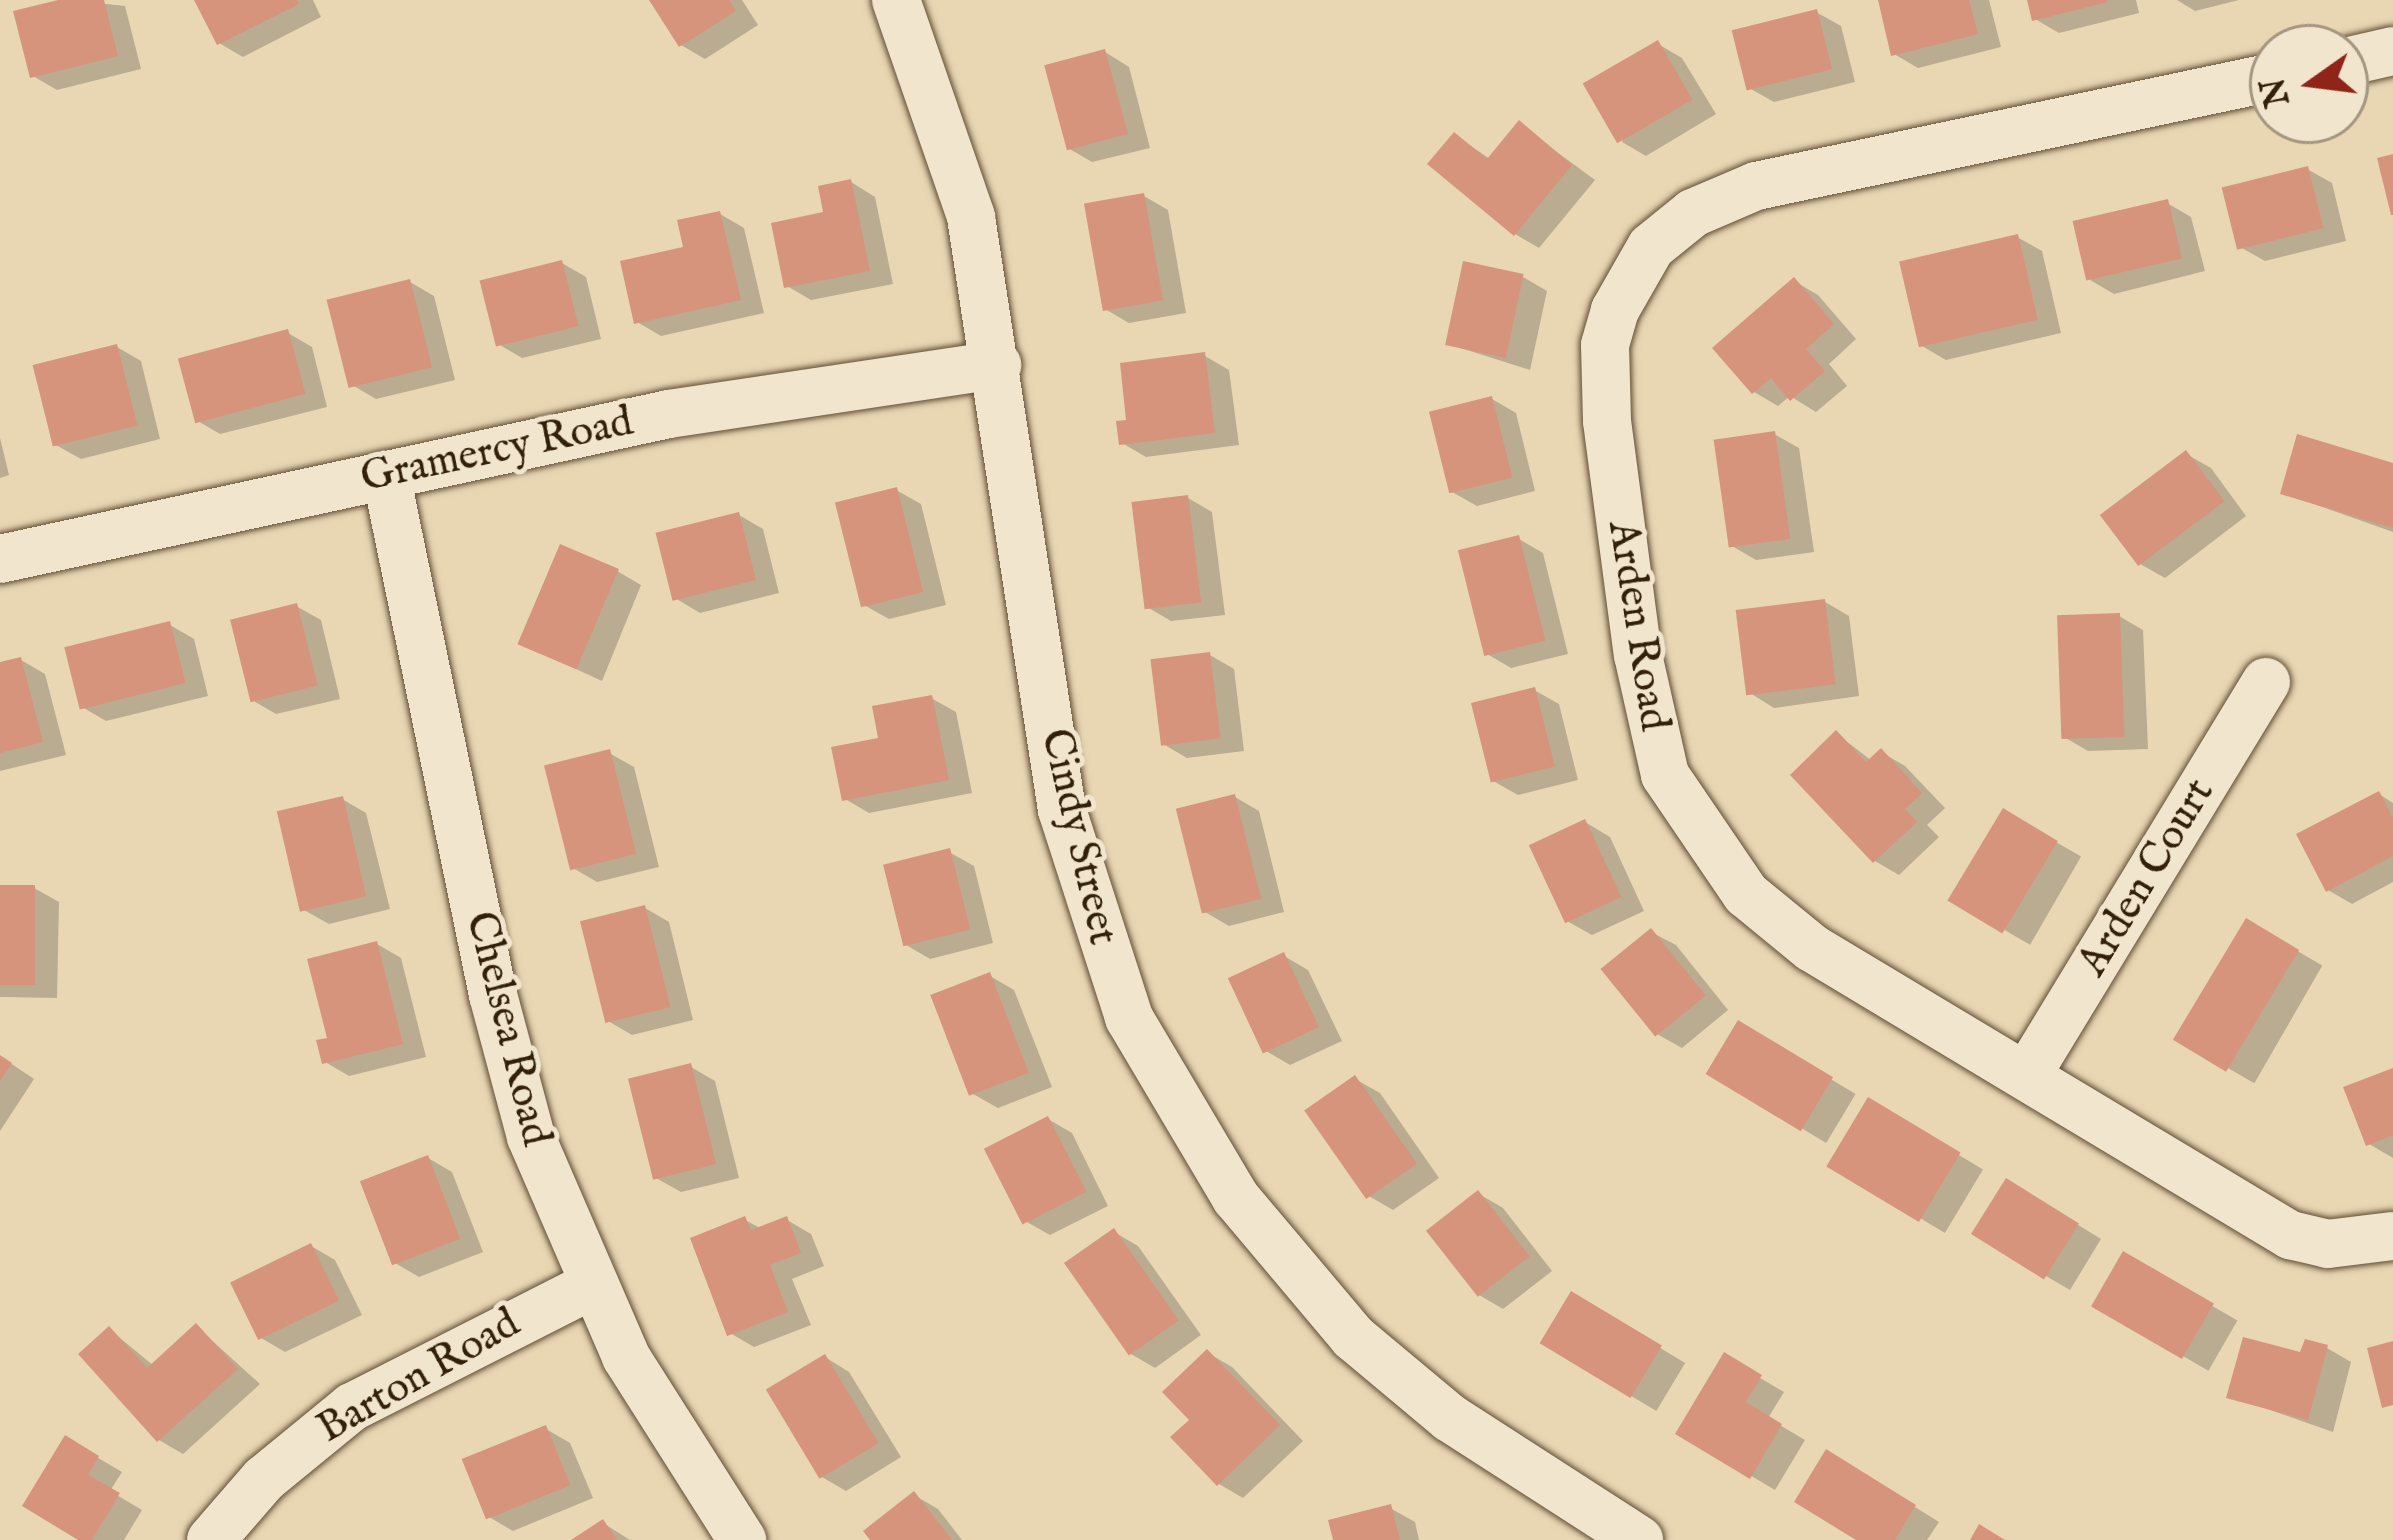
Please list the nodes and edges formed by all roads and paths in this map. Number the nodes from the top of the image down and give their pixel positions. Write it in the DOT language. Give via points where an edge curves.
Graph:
graph roads {
  1 [pos="896,0"];
  2 [pos="2249,82"];
  3 [pos="997,365"];
  4 [pos="386,476"];
  5 [pos="0,559"];
  6 [pos="2266,682"];
  7 [pos="2027,1075"];
  8 [pos="2393,1236"];
  9 [pos="590,1286"];
  10 [pos="1608,1532"];
  11 [pos="211,1540"];
  12 [pos="742,1540"];
  1 -- 3 [label="street, Cindy Street" via="956,157"];
  2 -- 7 [label="street, Arden Road" via="1756,186 1715,202 1651,247 1605,345 1609,439 1645,693 1665,775 1690,819 1778,924"];
  3 -- 4 [label="street, Gramercy Road" via="669,414"];
  3 -- 10 [label="street, Cindy Street" via="1063,810 1106,958 1158,1077 1236,1198 1353,1337"];
  4 -- 5 [label="street, Gramercy Road"];
  4 -- 9 [label="street, Chelsea Road" via="498,1013 532,1137"];
  6 -- 7 [label="street, Arden Court"];
  7 -- 8 [label="street, Arden Road" via="2290,1235 2328,1244"];
  9 -- 11 [label="street, Barton Road" via="352,1407 263,1479"];
  9 -- 12 [label="street, Chelsea Road" via="668,1432"];
}
